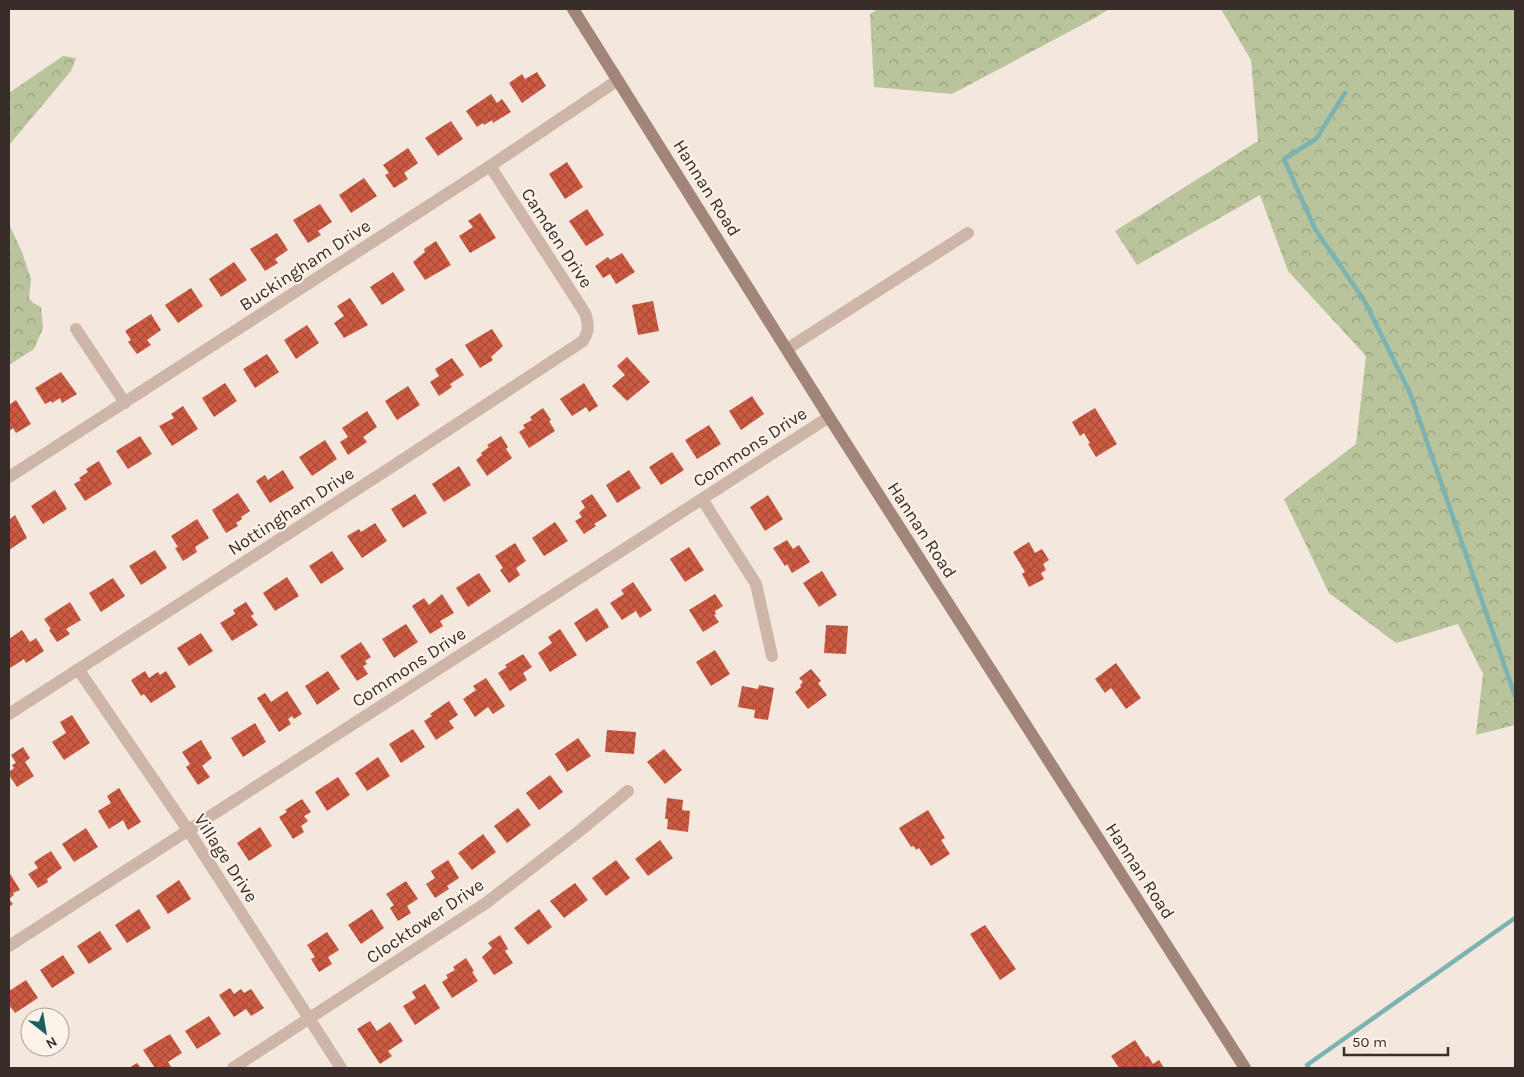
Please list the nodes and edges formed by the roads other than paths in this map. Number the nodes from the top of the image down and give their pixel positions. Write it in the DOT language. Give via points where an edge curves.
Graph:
graph roads {
  1 [pos="573,9"];
  2 [pos="618,80"];
  3 [pos="490,166"];
  4 [pos="968,233"];
  5 [pos="76,329"];
  6 [pos="588,332"];
  7 [pos="787,349"];
  8 [pos="125,403"];
  9 [pos="829,417"];
  10 [pos="9,478"];
  11 [pos="702,499"];
  12 [pos="772,656"];
  13 [pos="78,669"];
  14 [pos="9,714"];
  15 [pos="628,791"];
  16 [pos="188,830"];
  17 [pos="9,946"];
  18 [pos="309,1018"];
  19 [pos="233,1068"];
  20 [pos="341,1068"];
  21 [pos="1246,1068"];
  1 -- 2 [label="street, Hannan Road"];
  2 -- 3 [label="street, Buckingham Drive"];
  2 -- 7 [label="street, Hannan Road"];
  3 -- 6 [label="street, Camden Drive" via="584,313"];
  3 -- 8 [label="street, Buckingham Drive"];
  4 -- 7 [label="street"];
  5 -- 8 [label="street"];
  6 -- 13 [label="street, Nottingham Drive" via="576,346"];
  7 -- 9 [label="street, Hannan Road"];
  8 -- 10 [label="street, Buckingham Drive"];
  9 -- 11 [label="street, Commons Drive"];
  9 -- 21 [label="street, Hannan Road"];
  11 -- 12 [label="street" via="756,584"];
  11 -- 16 [label="street, Commons Drive"];
  13 -- 14 [label="street, Nottingham Drive"];
  13 -- 16 [label="street, Village Drive"];
  15 -- 18 [label="street, Clocktower Drive" via="486,903"];
  16 -- 17 [label="street, Commons Drive"];
  16 -- 18 [label="street, Village Drive"];
  18 -- 19 [label="street, Clocktower Drive"];
  18 -- 20 [label="street, Village Drive"];
}
